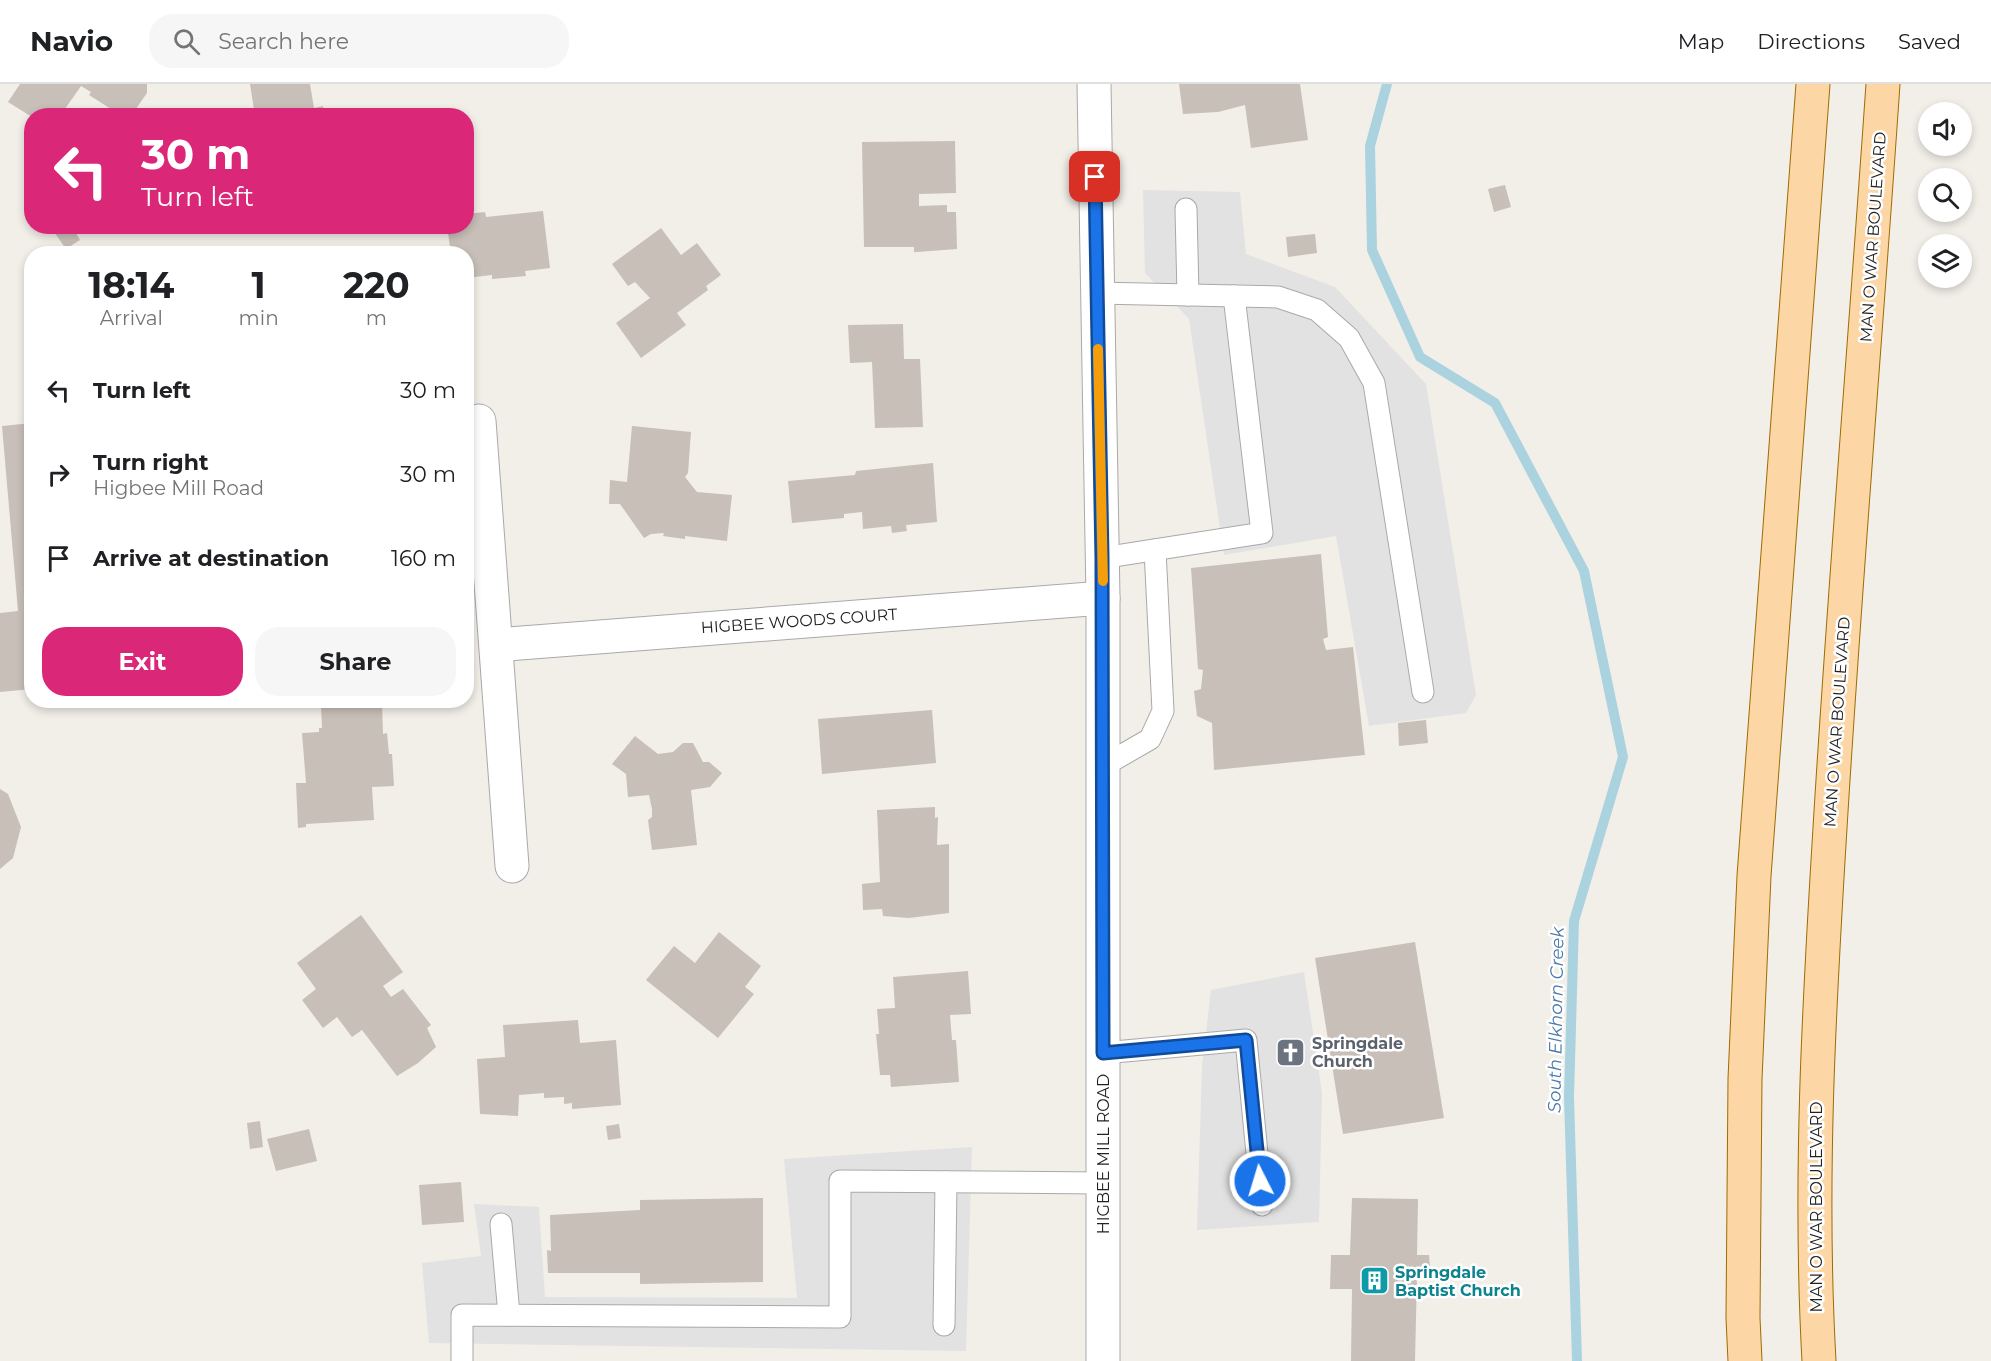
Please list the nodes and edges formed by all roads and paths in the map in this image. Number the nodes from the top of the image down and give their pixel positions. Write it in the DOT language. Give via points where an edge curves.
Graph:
graph roads {
  1 [pos="1094,84"];
  2 [pos="1813,84"];
  3 [pos="1883,84"];
  4 [pos="1186,209"];
  5 [pos="1097,293"];
  6 [pos="1188,295"];
  7 [pos="1234,296"];
  8 [pos="479,421"];
  9 [pos="1155,550"];
  10 [pos="1102,558"];
  11 [pos="1103,598"];
  12 [pos="496,645"];
  13 [pos="1423,692"];
  14 [pos="1103,766"];
  15 [pos="512,866"];
  16 [pos="1103,1053"];
  17 [pos="946,1182"];
  18 [pos="1104,1183"];
  19 [pos="1262,1205"];
  20 [pos="501,1224"];
  21 [pos="509,1315"];
  22 [pos="944,1325"];
  23 [pos="462,1361"];
  24 [pos="1103,1361"];
  25 [pos="1745,1361"];
  26 [pos="1819,1361"];
  1 -- 5 [label="street, HIGBEE MILL ROAD"];
  2 -- 25 [label="main road" via="1754,876 1745,1079"];
  3 -- 26 [label="main road, MAN O WAR BOULEVARD" via="1818,1025 1813,1221"];
  4 -- 6 [label="lane"];
  5 -- 6 [label="lane"];
  5 -- 10 [label="street, HIGBEE MILL ROAD"];
  6 -- 7 [label="lane"];
  7 -- 9 [label="lane" via="1262,533"];
  7 -- 13 [label="lane" via="1278,297 1317,310 1349,338 1374,383"];
  8 -- 12 [label="street"];
  9 -- 10 [label="lane"];
  9 -- 14 [label="lane" via="1163,711 1150,739"];
  10 -- 11 [label="street, HIGBEE MILL ROAD"];
  11 -- 12 [label="street, HIGBEE WOODS COURT"];
  11 -- 14 [label="street, HIGBEE MILL ROAD"];
  12 -- 15 [label="street"];
  14 -- 16 [label="street, HIGBEE MILL ROAD"];
  16 -- 18 [label="street, HIGBEE MILL ROAD"];
  16 -- 19 [label="lane" via="1246,1040"];
  17 -- 18 [label="lane"];
  17 -- 21 [label="lane" via="840,1181 840,1317"];
  17 -- 22 [label="lane"];
  18 -- 24 [label="street, HIGBEE MILL ROAD"];
  20 -- 21 [label="lane"];
  21 -- 23 [label="lane" via="462,1315"];
}
